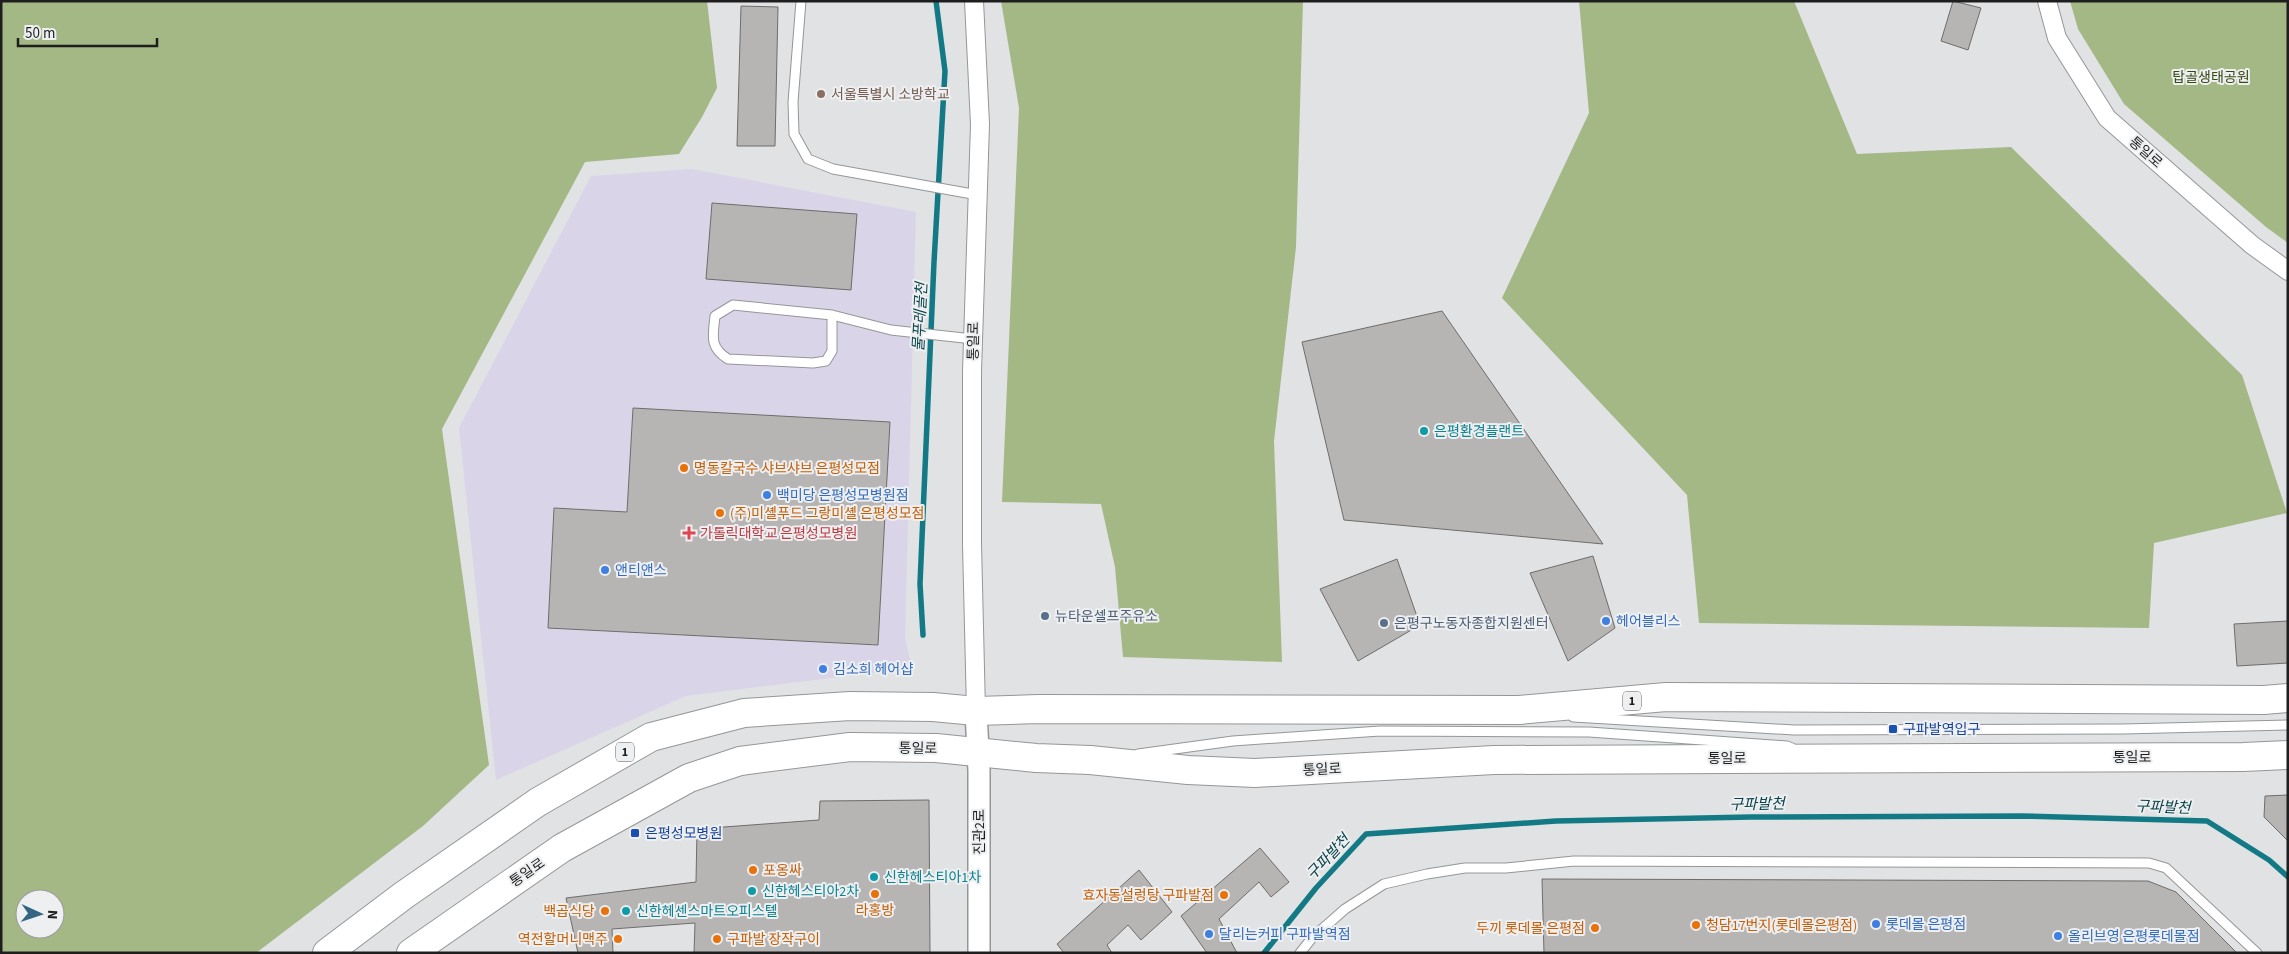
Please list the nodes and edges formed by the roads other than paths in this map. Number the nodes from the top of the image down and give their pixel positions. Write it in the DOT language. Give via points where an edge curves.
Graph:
graph roads {
  1 [pos="801,1"];
  2 [pos="974,1"];
  3 [pos="2047,1"];
  4 [pos="978,195"];
  5 [pos="2288,271"];
  6 [pos="832,315"];
  7 [pos="964,338"];
  8 [pos="2288,698"];
  9 [pos="1519,710"];
  10 [pos="976,711"];
  11 [pos="2288,725"];
  12 [pos="978,751"];
  13 [pos="2288,755"];
  14 [pos="1817,758"];
  15 [pos="1090,760"];
  16 [pos="336,948"];
  17 [pos="411,953"];
  18 [pos="979,953"];
  19 [pos="1300,953"];
  20 [pos="2257,953"];
  1 -- 4 [label="lane" via="793,102 794,134 808,159 833,169"];
  2 -- 4 [label="street, 통일로" via="980,124"];
  3 -- 5 [label="street, 통일로" via="2058,38 2107,118 2252,244"];
  4 -- 7 [label="street, 통일로"];
  6 -- 6 [label="lane" via="734,305 715,316 713,340 718,352 728,359 813,363 826,360 832,350"];
  6 -- 7 [label="lane" via="890,330"];
  7 -- 10 [label="street, 통일로"];
  8 -- 9 [label="main road, 1" via="1666,697"];
  9 -- 10 [label="main road, 1"];
  9 -- 11 [label="lane" via="1589,718 1794,730"];
  10 -- 12 [label="street, 진관2로"];
  10 -- 16 [label="main road, 1" via="850,706 744,713 651,737 538,802 404,895"];
  12 -- 15 [label="main road, 통일로"];
  12 -- 17 [label="main road, 통일로" via="850,747 740,761 689,778 562,848"];
  12 -- 18 [label="street, 진관2로"];
  13 -- 14 [label="main road, 통일로"];
  14 -- 15 [label="main road, 통일로" via="1494,760 1255,773"];
  14 -- 15 [label="lane" via="1787,746 1589,732 1380,730 1233,741"];
  19 -- 20 [label="lane" via="1345,909 1384,884 1465,868 1574,862 2148,863 2166,868"];
}
